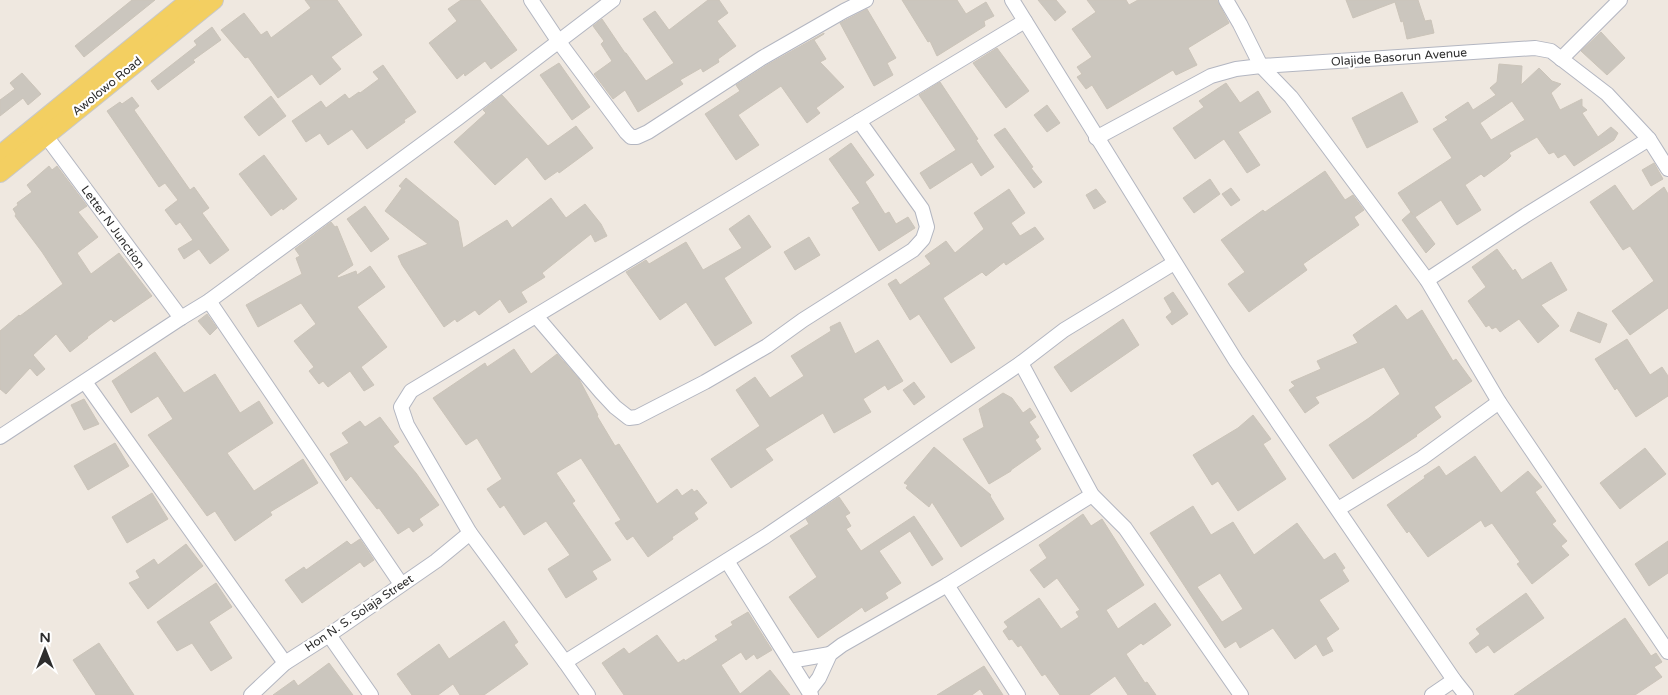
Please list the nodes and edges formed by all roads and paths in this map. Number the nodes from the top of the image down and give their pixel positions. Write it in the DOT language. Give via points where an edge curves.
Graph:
graph roads {
  1 [pos="190,0"];
  2 [pos="214,0"];
  3 [pos="531,0"];
  4 [pos="613,0"];
  5 [pos="866,0"];
  6 [pos="1012,0"];
  7 [pos="1226,0"];
  8 [pos="1620,0"];
  9 [pos="1025,20"];
  10 [pos="558,42"];
  11 [pos="1561,59"];
  12 [pos="1261,66"];
  13 [pos="859,121"];
  14 [pos="46,136"];
  15 [pos="1096,138"];
  16 [pos="1649,139"];
  17 [pos="0,155"];
  18 [pos="1666,162"];
  19 [pos="0,173"];
  20 [pos="1174,263"];
  21 [pos="1428,280"];
  22 [pos="209,302"];
  23 [pos="536,316"];
  24 [pos="180,318"];
  25 [pos="1021,363"];
  26 [pos="85,382"];
  27 [pos="1499,402"];
  28 [pos="0,437"];
  29 [pos="1092,495"];
  30 [pos="1338,509"];
  31 [pos="470,534"];
  32 [pos="727,561"];
  33 [pos="400,584"];
  34 [pos="947,585"];
  35 [pos="329,635"];
  36 [pos="1668,652"];
  37 [pos="830,654"];
  38 [pos="790,661"];
  39 [pos="566,662"];
  40 [pos="285,663"];
  41 [pos="1454,680"];
  42 [pos="810,693"];
  43 [pos="250,695"];
  44 [pos="371,695"];
  45 [pos="588,695"];
  46 [pos="1018,695"];
  47 [pos="1241,695"];
  48 [pos="1432,695"];
  49 [pos="1466,695"];
  1 -- 17 [label="main road, Awolowo Road"];
  2 -- 14 [label="main road, Awolowo Road"];
  3 -- 10 [label="street"];
  4 -- 10 [label="street"];
  5 -- 10 [label="street" via="762,58 637,138 626,132"];
  6 -- 9 [label="street"];
  7 -- 12 [label="street"];
  8 -- 11 [label="street"];
  9 -- 13 [label="street"];
  9 -- 15 [label="street"];
  10 -- 22 [label="street"];
  11 -- 12 [label="street, Olajide Basorun Avenue" via="1551,51 1535,48"];
  11 -- 16 [label="street, Olajide Basorun Avenue" via="1607,94"];
  12 -- 15 [label="street, Olajide Basorun Avenue" via="1211,76"];
  12 -- 21 [label="street" via="1290,97"];
  13 -- 23 [label="street"];
  13 -- 23 [label="street" via="922,209 927,227 923,239 913,250 767,346 705,382 629,418 601,392"];
  14 -- 19 [label="main road, Awolowo Road"];
  14 -- 24 [label="street, Letter N Junction"];
  15 -- 20 [label="street"];
  16 -- 18 [label="street, Olajide Basorun Avenue"];
  16 -- 21 [label="street"];
  20 -- 25 [label="street" via="1064,330"];
  20 -- 30 [label="street" via="1236,361"];
  21 -- 27 [label="street"];
  22 -- 24 [label="street"];
  22 -- 33 [label="street"];
  23 -- 31 [label="street" via="411,391 401,407 407,425"];
  24 -- 26 [label="street"];
  25 -- 29 [label="street"];
  25 -- 32 [label="street"];
  26 -- 28 [label="street"];
  26 -- 40 [label="street"];
  27 -- 30 [label="street" via="1422,458"];
  27 -- 36 [label="street"];
  29 -- 34 [label="street"];
  29 -- 47 [label="street" via="1125,528"];
  30 -- 41 [label="street"];
  31 -- 33 [label="street, Hon N. S. Solaja Street"];
  31 -- 39 [label="street"];
  32 -- 38 [label="street"];
  32 -- 39 [label="street"];
  33 -- 35 [label="street, Hon N. S. Solaja Street"];
  34 -- 37 [label="street"];
  34 -- 46 [label="street"];
  35 -- 40 [label="street, Hon N. S. Solaja Street"];
  35 -- 44 [label="street"];
  37 -- 38 [label="street"];
  37 -- 42 [label="street"];
  38 -- 42 [label="street"];
  39 -- 45 [label="street"];
  40 -- 43 [label="street, Hon N. S. Solaja Street"];
  41 -- 48 [label="street"];
  41 -- 49 [label="street"];
}
